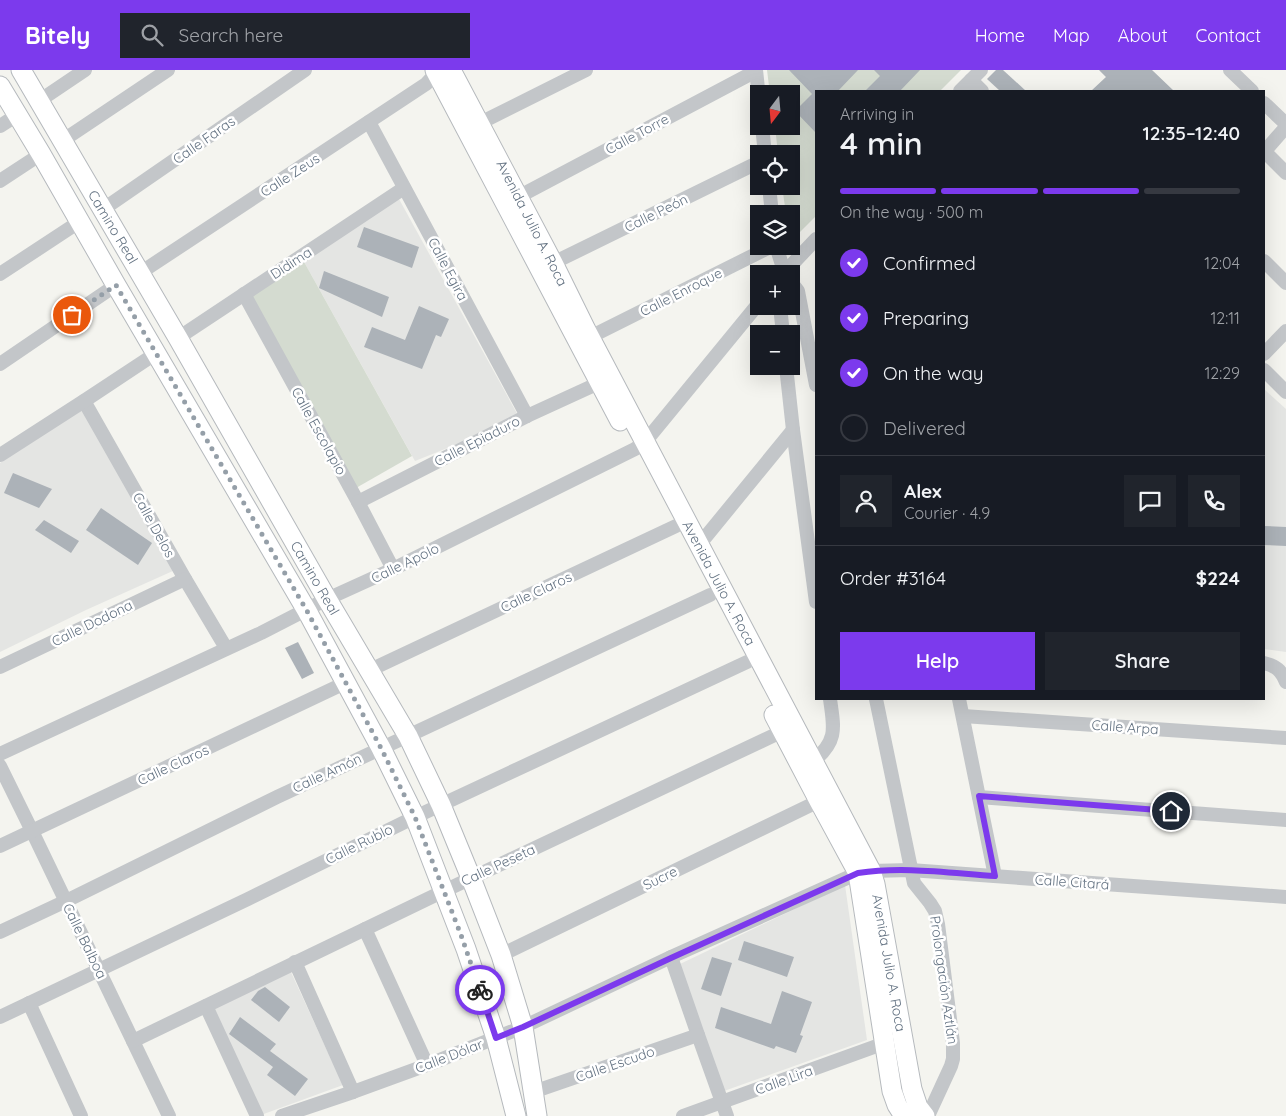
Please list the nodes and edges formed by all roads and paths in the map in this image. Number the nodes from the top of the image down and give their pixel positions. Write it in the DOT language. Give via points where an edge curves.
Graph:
graph roads {
  1 [pos="21,70"];
  2 [pos="85,70"];
  3 [pos="168,70"];
  4 [pos="305,70"];
  5 [pos="586,70"];
  6 [pos="756,70"];
  7 [pos="1230,70"];
  8 [pos="440,71"];
  9 [pos="976,75"];
  10 [pos="758,85"];
  11 [pos="0,86"];
  12 [pos="961,90"];
  13 [pos="982,90"];
  14 [pos="1251,90"];
  15 [pos="39,101"];
  16 [pos="1265,104"];
  17 [pos="17,115"];
  18 [pos="369,122"];
  19 [pos="480,123"];
  20 [pos="1286,125"];
  21 [pos="0,126"];
  22 [pos="62,141"];
  23 [pos="1265,150"];
  24 [pos="1265,152"];
  25 [pos="41,154"];
  26 [pos="750,166"];
  27 [pos="1286,172"];
  28 [pos="0,181"];
  29 [pos="404,188"];
  30 [pos="518,197"];
  31 [pos="102,210"];
  32 [pos="79,222"];
  33 [pos="815,240"];
  34 [pos="754,255"];
  35 [pos="1265,262"];
  36 [pos="553,263"];
  37 [pos="794,265"];
  38 [pos="140,273"];
  39 [pos="0,274"];
  40 [pos="1286,283"];
  41 [pos="116,285"];
  42 [pos="244,294"];
  43 [pos="800,301"];
  44 [pos="750,315"];
  45 [pos="1286,331"];
  46 [pos="590,337"];
  47 [pos="178,338"];
  48 [pos="1265,353"];
  49 [pos="156,354"];
  50 [pos="0,364"];
  51 [pos="1265,371"];
  52 [pos="787,375"];
  53 [pos="815,380"];
  54 [pos="599,383"];
  55 [pos="1286,392"];
  56 [pos="84,401"];
  57 [pos="526,416"];
  58 [pos="793,430"];
  59 [pos="640,446"];
  60 [pos="0,455"];
  61 [pos="358,502"];
  62 [pos="676,526"];
  63 [pos="699,545"];
  64 [pos="393,569"];
  65 [pos="185,579"];
  66 [pos="710,595"];
  67 [pos="815,595"];
  68 [pos="327,599"];
  69 [pos="307,611"];
  70 [pos="226,648"];
  71 [pos="747,662"];
  72 [pos="1265,663"];
  73 [pos="0,667"];
  74 [pos="370,670"];
  75 [pos="1286,682"];
  76 [pos="345,684"];
  77 [pos="830,700"];
  78 [pos="876,700"];
  79 [pos="959,700"];
  80 [pos="963,716"];
  81 [pos="783,731"];
  82 [pos="408,736"];
  83 [pos="1286,738"];
  84 [pos="381,748"];
  85 [pos="0,754"];
  86 [pos="814,761"];
  87 [pos="0,766"];
  88 [pos="979,796"];
  89 [pos="819,801"];
  90 [pos="441,805"];
  91 [pos="415,817"];
  92 [pos="1286,820"];
  93 [pos="32,831"];
  94 [pos="0,846"];
  95 [pos="910,870"];
  96 [pos="865,872"];
  97 [pos="995,876"];
  98 [pos="472,878"];
  99 [pos="444,891"];
  100 [pos="1286,897"];
  101 [pos="66,900"];
  102 [pos="365,929"];
  103 [pos="0,932"];
  104 [pos="500,955"];
  105 [pos="671,958"];
  106 [pos="295,962"];
  107 [pos="100,970"];
  108 [pos="29,1004"];
  109 [pos="206,1006"];
  110 [pos="0,1017"];
  111 [pos="523,1027"];
  112 [pos="698,1036"];
  113 [pos="496,1038"];
  114 [pos="133,1041"];
  115 [pos="885,1043"];
  116 [pos="427,1065"];
  117 [pos="352,1092"];
  118 [pos="533,1092"];
  119 [pos="722,1102"];
  120 [pos="81,1116"];
  121 [pos="169,1116"];
  122 [pos="257,1116"];
  123 [pos="282,1116"];
  124 [pos="516,1116"];
  125 [pos="537,1116"];
  126 [pos="683,1116"];
  127 [pos="727,1116"];
  128 [pos="904,1116"];
  129 [pos="926,1116"];
  1 -- 15 [label="street, Camino Real"];
  2 -- 15 [label="street"];
  3 -- 22 [label="street"];
  4 -- 31 [label="street, Calle Faras"];
  5 -- 19 [label="street"];
  6 -- 10 [label="street"];
  6 -- 30 [label="street, Calle Torre"];
  7 -- 14 [label="street"];
  8 -- 18 [label="street, Calle Zeus"];
  8 -- 19 [label="street, Avenida Julio A. Roca"];
  8 -- 54 [label="street, Avenida Julio A. Roca"];
  9 -- 12 [label="street"];
  9 -- 13 [label="street"];
  11 -- 17 [label="street, Camino Real"];
  15 -- 22 [label="street, Camino Real"];
  16 -- 20 [label="street"];
  17 -- 21 [label="street"];
  17 -- 25 [label="street, Camino Real"];
  18 -- 29 [label="street, Calle Egira"];
  18 -- 38 [label="street, Calle Zeus"];
  19 -- 30 [label="street, Avenida Julio A. Roca"];
  20 -- 23 [label="street"];
  22 -- 31 [label="street, Camino Real"];
  24 -- 27 [label="street"];
  25 -- 28 [label="street"];
  25 -- 32 [label="street, Camino Real"];
  26 -- 36 [label="street, Calle Peón"];
  29 -- 42 [label="street, Didima"];
  29 -- 57 [label="street, Calle Egira"];
  30 -- 36 [label="street, Avenida Julio A. Roca"];
  31 -- 38 [label="street, Camino Real"];
  32 -- 39 [label="street"];
  32 -- 41 [label="street, Camino Real"];
  33 -- 37 [label="street"];
  34 -- 46 [label="street, Calle Enroque"];
  35 -- 40 [label="street"];
  36 -- 46 [label="street, Avenida Julio A. Roca"];
  38 -- 47 [label="street, Camino Real"];
  41 -- 49 [label="street, Camino Real"];
  41 -- 50 [label="street"];
  42 -- 47 [label="street, Didima"];
  42 -- 61 [label="street, Calle Escolapio"];
  43 -- 53 [label="street"];
  44 -- 59 [label="street, Calle Apolo"];
  45 -- 48 [label="street"];
  46 -- 59 [label="street, Avenida Julio A. Roca"];
  47 -- 68 [label="street, Camino Real"];
  49 -- 56 [label="street"];
  49 -- 69 [label="street, Camino Real"];
  51 -- 55 [label="street"];
  52 -- 58 [label="street"];
  54 -- 57 [label="street, Calle Epiaduro"];
  54 -- 59 [label="street, Avenida Julio A. Roca"];
  56 -- 60 [label="street"];
  56 -- 65 [label="street, Calle Delos"];
  57 -- 61 [label="street, Calle Epiaduro"];
  58 -- 63 [label="street"];
  58 -- 67 [label="street"];
  59 -- 62 [label="street, Avenida Julio A. Roca"];
  59 -- 63 [label="street, Avenida Julio A. Roca"];
  59 -- 64 [label="street, Calle Apolo"];
  61 -- 64 [label="street, Calle Escolapio"];
  62 -- 66 [label="street, Avenida Julio A. Roca"];
  62 -- 74 [label="street, Calle Claros"];
  63 -- 86 [label="street, Avenida Julio A. Roca"];
  64 -- 68 [label="street, Calle Apolo"];
  65 -- 70 [label="street, Calle Delos"];
  65 -- 73 [label="street, Calle Dodona"];
  66 -- 71 [label="street, Avenida Julio A. Roca"];
  66 -- 82 [label="street, Calle Amón"];
  68 -- 69 [label="street, Calle Apolo"];
  68 -- 74 [label="street, Camino Real"];
  69 -- 70 [label="street, Calle Apolo"];
  69 -- 76 [label="street, Camino Real"];
  70 -- 85 [label="street, Calle Apolo"];
  71 -- 81 [label="street, Avenida Julio A. Roca"];
  71 -- 90 [label="street, Calle Rublo"];
  72 -- 75 [label="street" via="1279,668"];
  74 -- 82 [label="street, Camino Real"];
  76 -- 84 [label="street, Camino Real"];
  76 -- 93 [label="street, Calle Claros"];
  77 -- 86 [label="street" via="832,737 824,752"];
  78 -- 95 [label="street, Prolongación Aztlán"];
  79 -- 80 [label="street"];
  80 -- 83 [label="street, Calle Arpa"];
  80 -- 88 [label="street"];
  81 -- 89 [label="street, Avenida Julio A. Roca"];
  81 -- 98 [label="street, Calle Peseta"];
  82 -- 84 [label="street, Calle Amón"];
  82 -- 90 [label="street, Camino Real"];
  84 -- 91 [label="street, Camino Real"];
  84 -- 101 [label="street, Calle Amón"];
  86 -- 96 [label="street, Avenida Julio A. Roca"];
  87 -- 93 [label="street, Calle Balboa"];
  88 -- 92 [label="street"];
  88 -- 97 [label="street"];
  89 -- 96 [label="street, Avenida Julio A. Roca"];
  89 -- 104 [label="street, Sucre"];
  90 -- 91 [label="street, Calle Rublo"];
  90 -- 98 [label="street, Camino Real"];
  91 -- 99 [label="street, Camino Real"];
  91 -- 107 [label="street, Calle Rublo"];
  93 -- 94 [label="street, Calle Claros"];
  93 -- 101 [label="street, Calle Balboa"];
  95 -- 96 [label="street, Calle Citará"];
  95 -- 97 [label="street, Calle Citará"];
  95 -- 129 [label="street, Prolongación Aztlán" via="914,882 935,911 954,1058"];
  96 -- 105 [label="street, Calle Dólar"];
  96 -- 115 [label="street, Avenida Julio A. Roca"];
  96 -- 129 [label="street, Avenida Julio A. Roca" via="875,884 912,1089 918,1107"];
  97 -- 100 [label="street, Calle Citará"];
  98 -- 99 [label="street, Calle Peseta"];
  98 -- 104 [label="street, Camino Real"];
  99 -- 102 [label="street, Calle Peseta"];
  99 -- 113 [label="street, Camino Real"];
  101 -- 103 [label="street, Calle Amón"];
  101 -- 107 [label="street, Calle Balboa"];
  102 -- 106 [label="street, Calle Peseta"];
  102 -- 116 [label="street"];
  104 -- 111 [label="street, Camino Real"];
  105 -- 111 [label="street, Calle Dólar"];
  105 -- 112 [label="street"];
  106 -- 109 [label="street, Calle Peseta"];
  106 -- 117 [label="street"];
  107 -- 108 [label="street, Calle Rublo"];
  107 -- 114 [label="street, Calle Balboa"];
  108 -- 110 [label="street, Calle Rublo"];
  108 -- 120 [label="street"];
  109 -- 114 [label="street, Calle Peseta"];
  109 -- 122 [label="street"];
  111 -- 113 [label="street, Calle Dólar"];
  111 -- 118 [label="street, Camino Real"];
  112 -- 118 [label="street, Calle Escudo"];
  112 -- 119 [label="street"];
  113 -- 116 [label="street, Calle Dólar"];
  113 -- 124 [label="street, Camino Real"];
  114 -- 121 [label="street, Calle Balboa"];
  115 -- 119 [label="street, Calle Lira"];
  115 -- 128 [label="street, Avenida Julio A. Roca" via="894,1100"];
  116 -- 117 [label="street, Calle Dólar"];
  117 -- 123 [label="street, Calle Dólar"];
  118 -- 125 [label="street, Camino Real"];
  119 -- 126 [label="street, Calle Lira"];
  119 -- 127 [label="street"];
}
